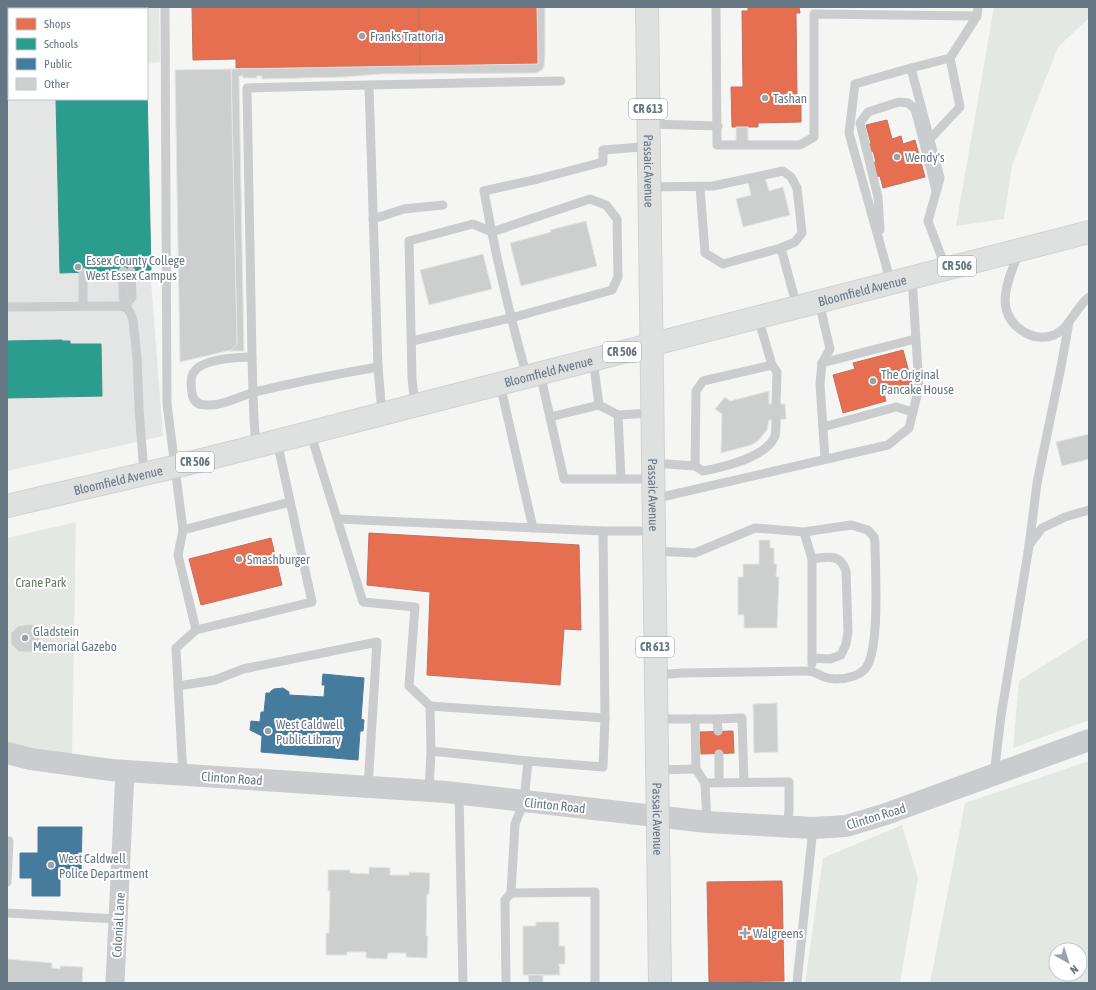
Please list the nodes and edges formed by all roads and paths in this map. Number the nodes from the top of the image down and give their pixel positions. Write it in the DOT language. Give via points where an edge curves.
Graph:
graph roads {
  1 [pos="165,7"];
  2 [pos="646,7"];
  3 [pos="716,7"];
  4 [pos="814,10"];
  5 [pos="977,11"];
  6 [pos="950,58"];
  7 [pos="911,68"];
  8 [pos="561,81"];
  9 [pos="369,85"];
  10 [pos="648,124"];
  11 [pos="718,126"];
  12 [pos="930,139"];
  13 [pos="648,148"];
  14 [pos="649,187"];
  15 [pos="700,187"];
  16 [pos="936,191"];
  17 [pos="443,204"];
  18 [pos="374,219"];
  19 [pos="492,232"];
  20 [pos="1089,232"];
  21 [pos="881,247"];
  22 [pos="781,248"];
  23 [pos="1020,249"];
  24 [pos="946,269"];
  25 [pos="127,271"];
  26 [pos="83,272"];
  27 [pos="901,280"];
  28 [pos="1089,298"];
  29 [pos="819,301"];
  30 [pos="127,305"];
  31 [pos="83,306"];
  32 [pos="7,307"];
  33 [pos="797,307"];
  34 [pos="758,317"];
  35 [pos="511,318"];
  36 [pos="1069,322"];
  37 [pos="915,339"];
  38 [pos="412,341"];
  39 [pos="651,345"];
  40 [pos="252,357"];
  41 [pos="593,360"];
  42 [pos="822,363"];
  43 [pos="772,364"];
  44 [pos="378,367"];
  45 [pos="533,375"];
  46 [pos="500,384"];
  47 [pos="254,392"];
  48 [pos="776,404"];
  49 [pos="599,405"];
  50 [pos="415,406"];
  51 [pos="913,412"];
  52 [pos="652,413"];
  53 [pos="382,414"];
  54 [pos="618,414"];
  55 [pos="550,416"];
  56 [pos="776,420"];
  57 [pos="823,427"];
  58 [pos="310,432"];
  59 [pos="276,441"];
  60 [pos="256,446"];
  61 [pos="825,459"];
  62 [pos="695,466"];
  63 [pos="174,467"];
  64 [pos="144,474"];
  65 [pos="621,479"];
  66 [pos="653,480"];
  67 [pos="290,502"];
  68 [pos="7,506"];
  69 [pos="1089,510"];
  70 [pos="338,519"];
  71 [pos="533,528"];
  72 [pos="183,530"];
  73 [pos="603,531"];
  74 [pos="804,532"];
  75 [pos="654,541"];
  76 [pos="1029,546"];
  77 [pos="812,559"];
  78 [pos="196,630"];
  79 [pos="812,658"];
  80 [pos="813,671"];
  81 [pos="655,675"];
  82 [pos="178,686"];
  83 [pos="430,706"];
  84 [pos="604,718"];
  85 [pos="717,718"];
  86 [pos="656,719"];
  87 [pos="695,719"];
  88 [pos="718,731"];
  89 [pos="1089,740"];
  90 [pos="431,751"];
  91 [pos="7,753"];
  92 [pos="718,754"];
  93 [pos="528,761"];
  94 [pos="696,769"];
  95 [pos="657,770"];
  96 [pos="125,771"];
  97 [pos="183,775"];
  98 [pos="993,776"];
  99 [pos="705,782"];
  100 [pos="719,782"];
  101 [pos="744,782"];
  102 [pos="368,787"];
  103 [pos="429,791"];
  104 [pos="459,794"];
  105 [pos="524,801"];
  106 [pos="657,816"];
  107 [pos="707,822"];
  108 [pos="787,827"];
  109 [pos="814,828"];
  110 [pos="9,841"];
  111 [pos="7,882"];
  112 [pos="511,893"];
  113 [pos="7,913"];
  114 [pos="118,918"];
  115 [pos="116,983"];
  116 [pos="463,983"];
  117 [pos="506,983"];
  118 [pos="595,983"];
  119 [pos="660,983"];
  120 [pos="797,983"];
  1 -- 63 [label="lane" via="167,404"];
  2 -- 10 [label="main road, Passaic Avenue / CR 613"];
  3 -- 11 [label="lane"];
  4 -- 5 [label="lane"];
  4 -- 11 [label="lane" via="814,137 800,144 717,145"];
  5 -- 6 [label="lane"];
  6 -- 7 [label="lane"];
  6 -- 12 [label="lane" via="960,106"];
  7 -- 12 [label="lane"];
  7 -- 21 [label="lane" via="855,84 849,134"];
  8 -- 9 [label="lane"];
  9 -- 18 [label="lane"];
  9 -- 40 [label="lane" via="247,88"];
  10 -- 11 [label="lane"];
  10 -- 13 [label="main road, Passaic Avenue / CR 613"];
  12 -- 16 [label="lane" via="940,178"];
  13 -- 14 [label="main road, Passaic Avenue / CR 613"];
  13 -- 19 [label="lane" via="603,150 603,162 484,192"];
  14 -- 15 [label="lane"];
  14 -- 39 [label="main road, Passaic Avenue / CR 613"];
  15 -- 22 [label="lane" via="705,253 723,264"];
  15 -- 22 [label="lane" via="783,171 797,188 802,233 795,242"];
  16 -- 21 [label="lane" via="915,109 908,103 899,102 868,112 860,123 878,197"];
  16 -- 24 [label="lane" via="928,220"];
  17 -- 18 [label="lane" via="404,208"];
  18 -- 44 [label="lane"];
  19 -- 35 [label="lane"];
  19 -- 35 [label="lane" via="590,199 606,205 617,219 618,277 612,290"];
  19 -- 38 [label="lane" via="473,224 409,241"];
  20 -- 23 [label="main road, Bloomfield Avenue / CR 506"];
  21 -- 27 [label="lane"];
  22 -- 33 [label="lane"];
  23 -- 24 [label="main road, Bloomfield Avenue / CR 506"];
  23 -- 36 [label="lane" via="1008,280 1005,297 1011,320 1027,334 1040,337 1053,335"];
  24 -- 27 [label="main road, Bloomfield Avenue / CR 506"];
  25 -- 30 [label="lane" via="123,298"];
  26 -- 31 [label="lane"];
  27 -- 29 [label="main road, Bloomfield Avenue / CR 506"];
  27 -- 37 [label="lane"];
  28 -- 36 [label="lane" via="1083,302"];
  29 -- 33 [label="main road, Bloomfield Avenue / CR 506"];
  29 -- 42 [label="lane" via="830,349"];
  30 -- 31 [label="lane"];
  30 -- 64 [label="lane" via="133,320 138,358"];
  31 -- 32 [label="lane"];
  33 -- 34 [label="main road, Bloomfield Avenue / CR 506"];
  34 -- 39 [label="main road, Bloomfield Avenue / CR 506"];
  34 -- 43 [label="lane"];
  35 -- 38 [label="lane"];
  35 -- 45 [label="lane"];
  36 -- 76 [label="lane" via="1037,483"];
  37 -- 42 [label="lane"];
  37 -- 51 [label="lane" via="919,387"];
  38 -- 50 [label="lane"];
  39 -- 41 [label="main road, Bloomfield Avenue / CR 506"];
  39 -- 52 [label="main road, Passaic Avenue / CR 613"];
  40 -- 47 [label="lane"];
  40 -- 47 [label="lane" via="230,358 203,365 194,372 191,388 196,403 204,405 214,405"];
  41 -- 45 [label="main road, Bloomfield Avenue / CR 506"];
  41 -- 49 [label="lane"];
  42 -- 57 [label="lane" via="820,384"];
  43 -- 48 [label="lane" via="777,372"];
  43 -- 62 [label="lane" via="703,381 696,391"];
  44 -- 47 [label="lane"];
  44 -- 53 [label="lane"];
  45 -- 46 [label="main road, Bloomfield Avenue / CR 506"];
  45 -- 55 [label="lane"];
  46 -- 50 [label="main road, Bloomfield Avenue / CR 506"];
  46 -- 71 [label="lane"];
  47 -- 60 [label="lane"];
  49 -- 54 [label="lane"];
  49 -- 55 [label="lane"];
  50 -- 53 [label="main road, Bloomfield Avenue / CR 506"];
  51 -- 57 [label="lane" via="896,408"];
  51 -- 61 [label="lane" via="909,428 888,445"];
  52 -- 54 [label="lane"];
  52 -- 66 [label="main road, Passaic Avenue / CR 613"];
  53 -- 58 [label="main road, Bloomfield Avenue / CR 506"];
  54 -- 65 [label="lane"];
  55 -- 65 [label="lane" via="564,479"];
  56 -- 62 [label="lane" via="775,436 767,446 753,456 703,471"];
  57 -- 61 [label="lane"];
  58 -- 59 [label="main road, Bloomfield Avenue / CR 506"];
  58 -- 70 [label="lane"];
  59 -- 60 [label="main road, Bloomfield Avenue / CR 506"];
  59 -- 67 [label="lane"];
  60 -- 63 [label="main road, Bloomfield Avenue / CR 506"];
  61 -- 66 [label="lane"];
  62 -- 66 [label="lane"];
  63 -- 64 [label="main road, Bloomfield Avenue / CR 506"];
  63 -- 72 [label="lane"];
  64 -- 68 [label="main road, Bloomfield Avenue / CR 506"];
  65 -- 66 [label="lane"];
  66 -- 75 [label="main road, Passaic Avenue / CR 613"];
  67 -- 72 [label="lane"];
  67 -- 78 [label="lane" via="312,602"];
  69 -- 76 [label="lane" via="1065,517 1042,528"];
  70 -- 71 [label="lane"];
  70 -- 83 [label="lane" via="363,602 415,607 409,686"];
  71 -- 73 [label="lane"];
  72 -- 78 [label="lane" via="178,555"];
  73 -- 75 [label="lane"];
  73 -- 84 [label="lane"];
  74 -- 75 [label="lane" via="756,528 695,553"];
  74 -- 77 [label="lane"];
  74 -- 80 [label="lane" via="852,525 868,530 874,537 875,544 874,637 870,660 865,669 855,676 834,679"];
  75 -- 81 [label="main road, Passaic Avenue / CR 613"];
  76 -- 98 [label="lane"];
  77 -- 79 [label="lane"];
  77 -- 79 [label="lane" via="838,558 844,564 848,632 841,655 830,659"];
  78 -- 82 [label="lane" via="176,648"];
  79 -- 80 [label="lane"];
  80 -- 81 [label="lane"];
  81 -- 86 [label="main road, Passaic Avenue / CR 613"];
  82 -- 97 [label="lane"];
  82 -- 102 [label="lane" via="215,680 243,669 377,642"];
  83 -- 84 [label="lane"];
  83 -- 90 [label="lane"];
  84 -- 93 [label="lane" via="603,767"];
  85 -- 87 [label="lane"];
  85 -- 88 [label="lane"];
  85 -- 101 [label="lane" via="742,718"];
  86 -- 87 [label="lane"];
  86 -- 95 [label="main road, Passaic Avenue / CR 613"];
  87 -- 94 [label="lane"];
  89 -- 98 [label="street, Clinton Road"];
  90 -- 93 [label="lane"];
  90 -- 103 [label="lane"];
  91 -- 96 [label="street, Clinton Road" via="31,759"];
  92 -- 100 [label="lane"];
  93 -- 105 [label="lane"];
  94 -- 95 [label="lane"];
  94 -- 99 [label="lane"];
  95 -- 106 [label="main road, Passaic Avenue / CR 613"];
  96 -- 97 [label="street, Clinton Road"];
  96 -- 114 [label="street, Colonial Lane"];
  97 -- 102 [label="street, Clinton Road"];
  98 -- 109 [label="street, Clinton Road" via="846,826"];
  99 -- 100 [label="lane"];
  99 -- 107 [label="lane"];
  100 -- 101 [label="lane"];
  101 -- 108 [label="lane" via="789,782"];
  102 -- 103 [label="street, Clinton Road"];
  103 -- 104 [label="street, Clinton Road"];
  104 -- 105 [label="street, Clinton Road"];
  104 -- 116 [label="lane"];
  105 -- 106 [label="street, Clinton Road"];
  105 -- 112 [label="lane" via="515,824"];
  106 -- 107 [label="street, Clinton Road"];
  106 -- 119 [label="main road, Passaic Avenue / CR 613"];
  107 -- 108 [label="street, Clinton Road"];
  108 -- 109 [label="street, Clinton Road"];
  109 -- 120 [label="lane"];
  110 -- 111 [label="lane"];
  112 -- 117 [label="lane" via="505,900"];
  112 -- 118 [label="lane" via="595,892"];
  113 -- 114 [label="lane"];
  114 -- 115 [label="street, Colonial Lane"];
}
